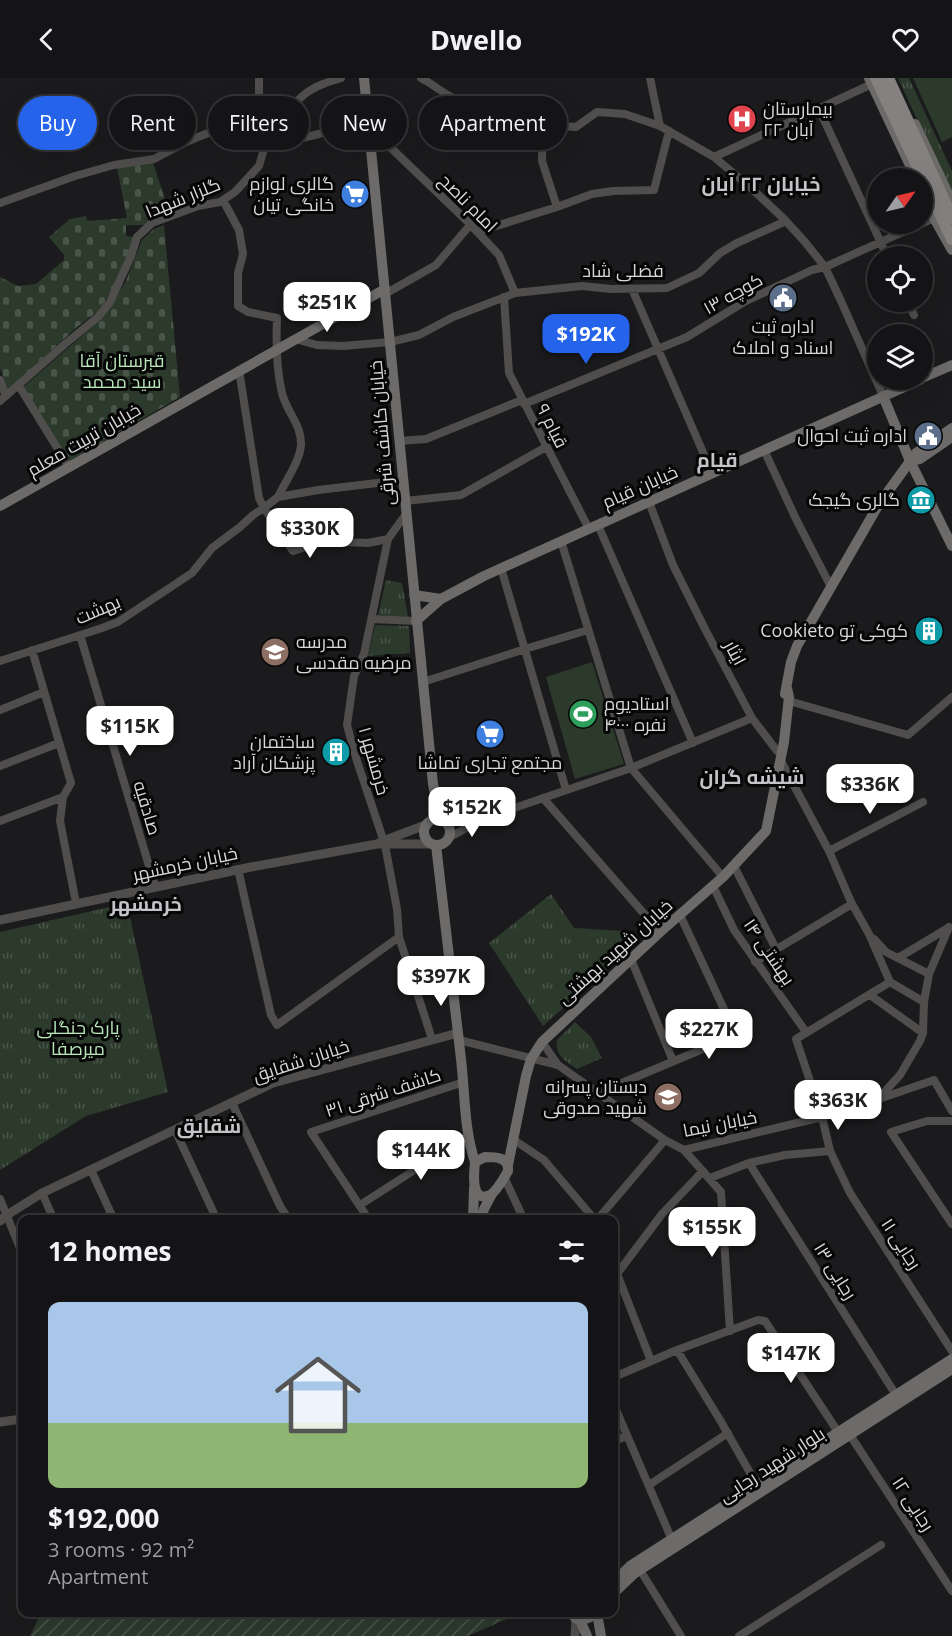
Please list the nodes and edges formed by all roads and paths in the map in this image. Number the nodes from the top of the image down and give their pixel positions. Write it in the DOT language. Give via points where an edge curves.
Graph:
graph roads {
  1 [pos="259,78"];
  2 [pos="341,78"];
  3 [pos="364,78"];
  4 [pos="420,78"];
  5 [pos="650,78"];
  6 [pos="888,78"];
  7 [pos="894,78"];
  8 [pos="872,80"];
  9 [pos="260,96"];
  10 [pos="304,96"];
  11 [pos="366,96"];
  12 [pos="449,96"];
  13 [pos="819,109"];
  14 [pos="567,126"];
  15 [pos="660,126"];
  16 [pos="669,131"];
  17 [pos="208,133"];
  18 [pos="263,150"];
  19 [pos="371,150"];
  20 [pos="393,150"];
  21 [pos="542,150"];
  22 [pos="714,157"];
  23 [pos="912,168"];
  24 [pos="223,200"];
  25 [pos="952,202"];
  26 [pos="0,203"];
  27 [pos="557,207"];
  28 [pos="934,218"];
  29 [pos="952,218"];
  30 [pos="786,221"];
  31 [pos="470,225"];
  32 [pos="477,232"];
  33 [pos="952,239"];
  34 [pos="881,242"];
  35 [pos="883,246"];
  36 [pos="952,250"];
  37 [pos="825,267"];
  38 [pos="632,289"];
  39 [pos="515,293"];
  40 [pos="385,294"];
  41 [pos="504,297"];
  42 [pos="913,312"];
  43 [pos="914,315"];
  44 [pos="294,339"];
  45 [pos="390,342"];
  46 [pos="276,349"];
  47 [pos="658,350"];
  48 [pos="952,365"];
  49 [pos="240,370"];
  50 [pos="933,374"];
  51 [pos="0,380"];
  52 [pos="19,386"];
  53 [pos="896,390"];
  54 [pos="883,396"];
  55 [pos="3,399"];
  56 [pos="523,402"];
  57 [pos="952,428"];
  58 [pos="952,437"];
  59 [pos="399,441"];
  60 [pos="546,447"];
  61 [pos="764,450"];
  62 [pos="910,461"];
  63 [pos="69,467"];
  64 [pos="712,473"];
  65 [pos="403,480"];
  66 [pos="278,497"];
  67 [pos="405,501"];
  68 [pos="649,502"];
  69 [pos="1,505"];
  70 [pos="264,508"];
  71 [pos="406,514"];
  72 [pos="593,527"];
  73 [pos="388,539"];
  74 [pos="561,541"];
  75 [pos="368,543"];
  76 [pos="952,546"];
  77 [pos="384,557"];
  78 [pos="501,568"];
  79 [pos="831,587"];
  80 [pos="414,595"];
  81 [pos="441,599"];
  82 [pos="372,619"];
  83 [pos="416,621"];
  84 [pos="588,630"];
  85 [pos="80,635"];
  86 [pos="525,648"];
  87 [pos="32,650"];
  88 [pos="0,661"];
  89 [pos="423,682"];
  90 [pos="787,688"];
  91 [pos="44,692"];
  92 [pos="952,697"];
  93 [pos="789,701"];
  94 [pos="0,710"];
  95 [pos="752,718"];
  96 [pos="59,743"];
  97 [pos="693,743"];
  98 [pos="779,756"];
  99 [pos="0,766"];
  100 [pos="631,768"];
  101 [pos="566,790"];
  102 [pos="63,797"];
  103 [pos="543,798"];
  104 [pos="923,802"];
  105 [pos="485,818"];
  106 [pos="0,821"];
  107 [pos="435,822"];
  108 [pos="448,838"];
  109 [pos="382,843"];
  110 [pos="434,844"];
  111 [pos="829,851"];
  112 [pos="734,866"];
  113 [pos="238,869"];
  114 [pos="723,877"];
  115 [pos="155,886"];
  116 [pos="713,886"];
  117 [pos="76,903"];
  118 [pos="852,904"];
  119 [pos="680,915"];
  120 [pos="0,920"];
  121 [pos="949,928"];
  122 [pos="660,932"];
  123 [pos="869,934"];
  124 [pos="399,937"];
  125 [pos="952,941"];
  126 [pos="776,949"];
  127 [pos="898,958"];
  128 [pos="631,959"];
  129 [pos="755,962"];
  130 [pos="929,974"];
  131 [pos="890,982"];
  132 [pos="870,995"];
  133 [pos="924,1002"];
  134 [pos="806,1032"];
  135 [pos="922,1033"];
  136 [pos="459,1036"];
  137 [pos="432,1039"];
  138 [pos="542,1042"];
  139 [pos="531,1059"];
  140 [pos="673,1061"];
  141 [pos="558,1065"];
  142 [pos="464,1082"];
  143 [pos="598,1093"];
  144 [pos="878,1099"];
  145 [pos="232,1103"];
  146 [pos="952,1111"];
  147 [pos="822,1117"];
  148 [pos="952,1121"];
  149 [pos="175,1130"];
  150 [pos="469,1136"];
  151 [pos="514,1140"];
  152 [pos="665,1140"];
  153 [pos="684,1150"];
  154 [pos="830,1150"];
  155 [pos="475,1162"];
  156 [pos="749,1163"];
  157 [pos="508,1165"];
  158 [pos="91,1170"];
  159 [pos="703,1171"];
  160 [pos="504,1177"];
  161 [pos="710,1178"];
  162 [pos="474,1188"];
  163 [pos="42,1193"];
  164 [pos="492,1194"];
  165 [pos="0,1199"];
  166 [pos="360,1205"];
  167 [pos="52,1215"];
  168 [pos="112,1215"];
  169 [pos="215,1215"];
  170 [pos="286,1215"];
  171 [pos="366,1215"];
  172 [pos="477,1215"];
  173 [pos="480,1215"];
  174 [pos="522,1215"];
  175 [pos="592,1215"];
  176 [pos="600,1215"];
  177 [pos="3,1218"];
  178 [pos="952,1224"];
  179 [pos="18,1246"];
  180 [pos="618,1271"];
  181 [pos="618,1282"];
  182 [pos="730,1331"];
  183 [pos="677,1350"];
  184 [pos="952,1351"];
  185 [pos="952,1359"];
  186 [pos="651,1361"];
  187 [pos="952,1369"];
  188 [pos="618,1375"];
  189 [pos="896,1395"];
  190 [pos="618,1415"];
  191 [pos="18,1417"];
  192 [pos="0,1418"];
  193 [pos="18,1418"];
  194 [pos="0,1422"];
  195 [pos="728,1433"];
  196 [pos="844,1434"];
  197 [pos="627,1436"];
  198 [pos="618,1439"];
  199 [pos="648,1485"];
  200 [pos="757,1485"];
  201 [pos="672,1540"];
  202 [pos="881,1545"];
  203 [pos="640,1570"];
  204 [pos="618,1583"];
  205 [pos="618,1585"];
  206 [pos="952,1591"];
  207 [pos="576,1617"];
  208 [pos="598,1617"];
  209 [pos="575,1636"];
  210 [pos="586,1636"];
  211 [pos="601,1636"];
  212 [pos="681,1636"];
  213 [pos="739,1636"];
  1 -- 9 [label="street"];
  2 -- 10 [label="street" via="319,85"];
  3 -- 11 [label="main road, خیابان کاشف شرقی"];
  4 -- 12 [label="street"];
  5 -- 15 [label="street"];
  6 -- 29 [label="main road"];
  7 -- 25 [label="main road"];
  8 -- 13 [label="street"];
  8 -- 23 [label="main road"];
  8 -- 33 [label="main road"];
  13 -- 22 [label="street"];
  13 -- 34 [label="street"];
  14 -- 15 [label="street" via="576,127 597,112 624,114"];
  15 -- 16 [label="street"];
  16 -- 22 [label="street"];
  16 -- 27 [label="street" via="654,190 592,194"];
  17 -- 26 [label="street" via="154,159 75,176"];
  18 -- 24 [label="street, گلزار شهدا" via="259,166 236,192"];
  19 -- 40 [label="main road, خیابان کاشف شرقی"];
  20 -- 31 [label="street, امام ناصح"];
  21 -- 27 [label="street" via="542,161"];
  22 -- 30 [label="street"];
  24 -- 46 [label="street" via="239,230 242,246 238,306 277,318"];
  24 -- 52 [label="street, گلزار شهدا" via="152,223 136,237 110,302"];
  27 -- 32 [label="street"];
  28 -- 34 [label="street, کوچه ۱۳"];
  28 -- 36 [label="main road"];
  30 -- 37 [label="street"];
  30 -- 38 [label="street, فضلی شاد" via="737,243 699,273 670,287"];
  31 -- 32 [label="street, امام ناصح"];
  31 -- 40 [label="street" via="436,265"];
  32 -- 39 [label="street, امام ناصح" via="499,255"];
  34 -- 35 [label="street"];
  34 -- 37 [label="street, کوچه ۱۳"];
  37 -- 47 [label="street, کوچه ۱۳" via="744,302"];
  37 -- 54 [label="street"];
  38 -- 39 [label="street, فضلی شاد" via="582,286"];
  38 -- 47 [label="street"];
  39 -- 41 [label="street, فضلی شاد"];
  40 -- 44 [label="main road, خیابان تربیت معلم" via="372,296"];
  40 -- 45 [label="main road, خیابان کاشف شرقی"];
  41 -- 45 [label="street, فضلی شاد" via="419,334"];
  41 -- 56 [label="street, قیام ۹" via="509,372"];
  42 -- 43 [label="street"];
  44 -- 45 [label="street, فضلی شاد" via="317,345"];
  44 -- 46 [label="main road, خیابان تربیت معلم"];
  45 -- 59 [label="main road, خیابان کاشف شرقی"];
  46 -- 49 [label="main road, خیابان تربیت معلم"];
  46 -- 66 [label="street" via="282,394 299,429 301,444"];
  47 -- 56 [label="street, کوچه ۱۳"];
  47 -- 64 [label="street"];
  48 -- 50 [label="main road, خیابان قیام"];
  49 -- 63 [label="main road, خیابان تربیت معلم"];
  49 -- 70 [label="street" via="259,498"];
  51 -- 55 [label="street"];
  52 -- 55 [label="street, گلزار شهدا"];
  52 -- 63 [label="street"];
  53 -- 54 [label="main road, خیابان قیام"];
  54 -- 61 [label="main road, خیابان قیام"];
  54 -- 62 [label="main road"];
  56 -- 59 [label="street, کوچه ۱۳" via="426,439"];
  56 -- 60 [label="street, قیام ۹"];
  57 -- 62 [label="main road"];
  58 -- 62 [label="main road" via="920,459"];
  59 -- 65 [label="main road, خیابان کاشف شرقی"];
  60 -- 67 [label="street" via="461,495"];
  60 -- 72 [label="street, قیام ۹"];
  61 -- 64 [label="main road, خیابان قیام"];
  61 -- 79 [label="street"];
  62 -- 76 [label="main road"];
  62 -- 79 [label="main road, خیابان شهید بهشتی" via="879,504"];
  63 -- 69 [label="main road, خیابان تربیت معلم"];
  64 -- 68 [label="main road, خیابان قیام"];
  65 -- 66 [label="street"];
  65 -- 67 [label="main road, خیابان کاشف شرقی"];
  66 -- 70 [label="street, بهشت"];
  67 -- 71 [label="main road, خیابان کاشف شرقی"];
  68 -- 72 [label="main road, خیابان قیام"];
  68 -- 95 [label="street, ایثار" via="673,565"];
  70 -- 75 [label="street" via="293,551 325,541"];
  70 -- 85 [label="street, بهشت" via="212,548 183,579 118,622"];
  71 -- 73 [label="street"];
  71 -- 80 [label="main road, خیابان کاشف شرقی"];
  72 -- 74 [label="main road, خیابان قیام"];
  72 -- 97 [label="street, قیام ۹"];
  73 -- 75 [label="street"];
  73 -- 77 [label="street, خرمشهر ۱"];
  74 -- 78 [label="main road, خیابان قیام"];
  74 -- 84 [label="street"];
  75 -- 77 [label="street"];
  77 -- 82 [label="street, خرمشهر ۱"];
  78 -- 81 [label="main road, خیابان قیام"];
  78 -- 86 [label="street"];
  79 -- 90 [label="main road, خیابان شهید بهشتی" via="797,646"];
  80 -- 81 [label="main road"];
  80 -- 83 [label="main road, خیابان کاشف شرقی"];
  81 -- 83 [label="main road, خیابان قیام"];
  82 -- 83 [label="street"];
  82 -- 109 [label="street, خرمشهر ۱" via="354,676 347,725"];
  83 -- 89 [label="main road, خیابان کاشف شرقی"];
  84 -- 86 [label="street"];
  84 -- 100 [label="street"];
  85 -- 87 [label="street, بهشت"];
  85 -- 115 [label="street, صادقیه"];
  86 -- 89 [label="street"];
  86 -- 101 [label="street"];
  87 -- 88 [label="street, بهشت"];
  87 -- 91 [label="street"];
  89 -- 107 [label="main road, خیابان کاشف شرقی"];
  90 -- 93 [label="main road, خیابان شهید بهشتی"];
  90 -- 98 [label="main road, خیابان شهید بهشتی"];
  91 -- 94 [label="street"];
  91 -- 96 [label="street"];
  92 -- 93 [label="street" via="908,735"];
  93 -- 98 [label="main road, خیابان شهید بهشتی"];
  95 -- 97 [label="street"];
  95 -- 98 [label="street, ایثار"];
  96 -- 99 [label="street"];
  96 -- 102 [label="street" via="71,783"];
  97 -- 100 [label="street"];
  98 -- 111 [label="street, ایثار"];
  98 -- 112 [label="main road, خیابان شهید بهشتی" via="766,831"];
  100 -- 101 [label="street"];
  100 -- 114 [label="street"];
  101 -- 103 [label="street"];
  102 -- 106 [label="street"];
  102 -- 117 [label="street" via="60,821"];
  103 -- 105 [label="street"];
  103 -- 122 [label="street"];
  104 -- 111 [label="street"];
  105 -- 107 [label="street"];
  105 -- 108 [label="street"];
  107 -- 108 [label="main road" via="446,824"];
  107 -- 109 [label="street"];
  107 -- 110 [label="main road" via="424,831"];
  108 -- 110 [label="main road"];
  109 -- 110 [label="street"];
  109 -- 113 [label="street, خیابان خرمشهر"];
  109 -- 124 [label="street, خرمشهر ۱" via="398,909"];
  110 -- 136 [label="main road"];
  111 -- 118 [label="street, ایثار"];
  112 -- 114 [label="main road, خیابان شهید بهشتی"];
  112 -- 126 [label="street"];
  113 -- 115 [label="street, خیابان خرمشهر"];
  113 -- 124 [label="street" via="271,1015 277,1025"];
  114 -- 116 [label="main road, خیابان شهید بهشتی"];
  115 -- 117 [label="street, خیابان خرمشهر"];
  116 -- 119 [label="main road, خیابان شهید بهشتی"];
  116 -- 129 [label="street, بهشتی ۱۴"];
  117 -- 120 [label="street, خیابان خرمشهر"];
  118 -- 123 [label="street, ایثار"];
  118 -- 126 [label="street"];
  119 -- 122 [label="main road, خیابان شهید بهشتی"];
  119 -- 140 [label="street" via="736,1035"];
  121 -- 125 [label="street"];
  121 -- 127 [label="street"];
  121 -- 130 [label="street, خیابان نیما"];
  122 -- 128 [label="main road, خیابان شهید بهشتی"];
  123 -- 127 [label="street" via="886,952"];
  123 -- 131 [label="street"];
  124 -- 137 [label="street, خرمشهر ۱"];
  126 -- 129 [label="street"];
  127 -- 130 [label="street"];
  128 -- 138 [label="main road, خیابان شهید بهشتی"];
  128 -- 140 [label="street"];
  129 -- 134 [label="street, بهشتی ۱۴"];
  130 -- 133 [label="street, خیابان نیما"];
  131 -- 132 [label="street"];
  131 -- 133 [label="street"];
  132 -- 134 [label="street"];
  132 -- 135 [label="street"];
  133 -- 135 [label="street, خیابان نیما"];
  134 -- 147 [label="street, رجایی ۱۱" via="796,1039"];
  135 -- 144 [label="street, خیابان نیما" via="900,1075"];
  136 -- 137 [label="street, خیابان شقایق"];
  136 -- 139 [label="street, خیابان نیما"];
  136 -- 142 [label="main road"];
  137 -- 145 [label="street, خیابان شقایق" via="273,1083"];
  138 -- 139 [label="main road, خیابان شهید بهشتی"];
  138 -- 141 [label="street, خیابان نیما"];
  139 -- 141 [label="street, خیابان نیما"];
  139 -- 151 [label="main road, خیابان شهید بهشتی"];
  140 -- 143 [label="street"];
  141 -- 143 [label="street, خیابان نیما"];
  142 -- 150 [label="main road"];
  142 -- 166 [label="street, کاشف شرقی ۳۱" via="311,1132"];
  143 -- 152 [label="street, خیابان نیما"];
  144 -- 146 [label="street" via="934,1080"];
  144 -- 147 [label="street, خیابان نیما"];
  145 -- 149 [label="street, خیابان شقایق"];
  145 -- 170 [label="street"];
  147 -- 153 [label="street, خیابان نیما"];
  147 -- 154 [label="street, رجایی ۱۱"];
  148 -- 178 [label="street" via="927,1121 891,1132"];
  149 -- 158 [label="street, خیابان شقایق"];
  149 -- 169 [label="street"];
  150 -- 155 [label="main road"];
  150 -- 166 [label="street"];
  151 -- 157 [label="main road, خیابان شهید بهشتی"];
  151 -- 175 [label="street" via="544,1160"];
  152 -- 153 [label="street, خیابان نیما"];
  152 -- 176 [label="street"];
  153 -- 159 [label="street"];
  154 -- 156 [label="street"];
  154 -- 184 [label="street, رجایی ۱۱" via="850,1193"];
  155 -- 157 [label="main road" via="491,1157 505,1160"];
  155 -- 162 [label="main road"];
  156 -- 161 [label="street"];
  156 -- 189 [label="street, رجایی ۱۳"];
  157 -- 160 [label="main road"];
  158 -- 163 [label="street, خیابان شقایق"];
  158 -- 168 [label="street"];
  159 -- 161 [label="street"];
  159 -- 180 [label="street" via="662,1214"];
  160 -- 164 [label="main road"];
  160 -- 174 [label="street"];
  161 -- 182 [label="street" via="721,1192"];
  162 -- 164 [label="main road" via="482,1196"];
  162 -- 172 [label="main road"];
  163 -- 167 [label="street"];
  163 -- 177 [label="street, خیابان شقایق"];
  164 -- 173 [label="main road"];
  165 -- 177 [label="street"];
  166 -- 171 [label="street"];
  177 -- 179 [label="street"];
  181 -- 186 [label="street"];
  182 -- 183 [label="street"];
  182 -- 196 [label="street, رجایی ۱۲" via="765,1321"];
  183 -- 186 [label="street"];
  183 -- 195 [label="street"];
  185 -- 189 [label="main road, بلوار شهید رجایی"];
  186 -- 188 [label="street"];
  187 -- 196 [label="main road, بلوار شهید رجایی"];
  189 -- 196 [label="main road, بلوار شهید رجایی"];
  190 -- 197 [label="street"];
  191 -- 192 [label="street"];
  193 -- 194 [label="street"];
  195 -- 199 [label="street"];
  195 -- 200 [label="street"];
  196 -- 200 [label="main road, بلوار شهید رجایی"];
  196 -- 203 [label="main road, بلوار شهید رجایی"];
  196 -- 206 [label="street, رجایی ۱۲"];
  197 -- 198 [label="street"];
  197 -- 199 [label="street"];
  199 -- 201 [label="street"];
  200 -- 201 [label="main road, بلوار شهید رجایی"];
  201 -- 204 [label="main road, بلوار شهید رجایی" via="630,1566"];
  202 -- 213 [label="street"];
  203 -- 205 [label="main road, بلوار شهید رجایی"];
  203 -- 212 [label="street"];
  207 -- 209 [label="street"];
  207 -- 210 [label="main road"];
  208 -- 211 [label="main road"];
}
